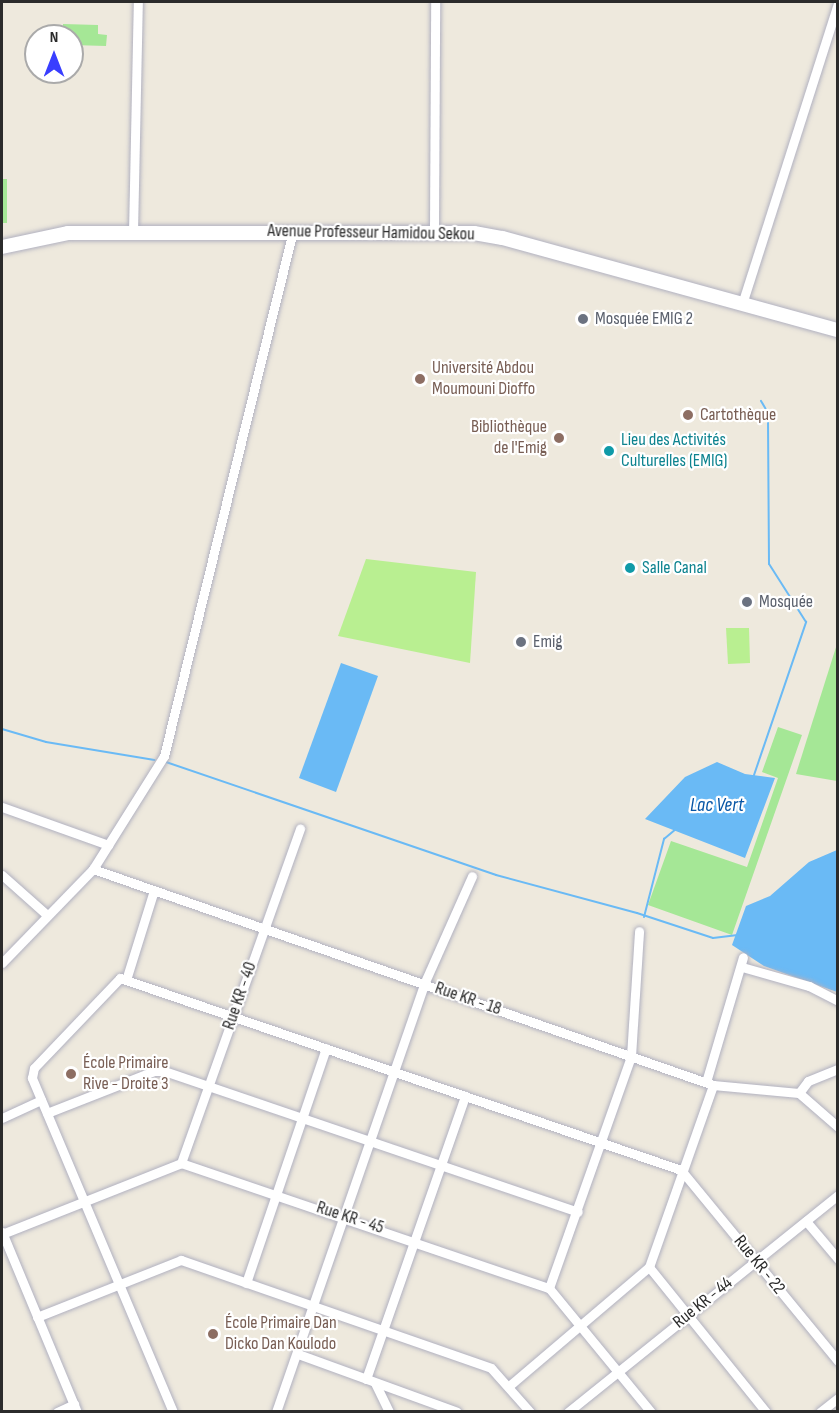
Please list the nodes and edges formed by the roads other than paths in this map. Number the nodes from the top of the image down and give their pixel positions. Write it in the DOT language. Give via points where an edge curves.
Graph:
graph roads {
  1 [pos="138,2"];
  2 [pos="435,2"];
  3 [pos="837,4"];
  4 [pos="434,230"];
  5 [pos="293,231"];
  6 [pos="133,233"];
  7 [pos="2,247"];
  8 [pos="742,304"];
  9 [pos="837,330"];
  10 [pos="2,807"];
  11 [pos="300,829"];
  12 [pos="108,845"];
  13 [pos="93,869"];
  14 [pos="2,875"];
  15 [pos="472,876"];
  16 [pos="154,890"];
  17 [pos="47,915"];
  18 [pos="264,928"];
  19 [pos="639,931"];
  20 [pos="2,963"];
  21 [pos="126,980"];
  22 [pos="424,984"];
  23 [pos="837,1001"];
  24 [pos="233,1017"];
  25 [pos="326,1048"];
  26 [pos="631,1056"];
  27 [pos="837,1069"];
  28 [pos="394,1072"];
  29 [pos="710,1083"];
  30 [pos="208,1088"];
  31 [pos="799,1093"];
  32 [pos="465,1096"];
  33 [pos="41,1100"];
  34 [pos="47,1113"];
  35 [pos="2,1118"];
  36 [pos="301,1119"];
  37 [pos="837,1127"];
  38 [pos="370,1142"];
  39 [pos="602,1143"];
  40 [pos="181,1163"];
  41 [pos="441,1166"];
  42 [pos="681,1170"];
  43 [pos="275,1194"];
  44 [pos="837,1195"];
  45 [pos="83,1201"];
  46 [pos="578,1212"];
  47 [pos="345,1216"];
  48 [pos="806,1221"];
  49 [pos="2,1233"];
  50 [pos="415,1240"];
  51 [pos="835,1252"];
  52 [pos="756,1261"];
  53 [pos="649,1267"];
  54 [pos="117,1282"];
  55 [pos="246,1283"];
  56 [pos="549,1288"];
  57 [pos="315,1306"];
  58 [pos="688,1315"];
  59 [pos="38,1317"];
  60 [pos="581,1326"];
  61 [pos="383,1330"];
  62 [pos="298,1354"];
  63 [pos="837,1361"];
  64 [pos="618,1371"];
  65 [pos="370,1381"];
  66 [pos="509,1386"];
  67 [pos="837,1398"];
  68 [pos="76,1408"];
  69 [pos="278,1411"];
  70 [pos="57,1412"];
  71 [pos="173,1412"];
  72 [pos="389,1412"];
  73 [pos="457,1412"];
  74 [pos="530,1412"];
  75 [pos="568,1412"];
  76 [pos="651,1412"];
  77 [pos="766,1412"];
  78 [pos="820,1412"];
  1 -- 6 [label="street"];
  2 -- 4 [label="street"];
  3 -- 8 [label="street"];
  4 -- 5 [label="street, Avenue Professeur Hamidou Sekou"];
  4 -- 8 [label="street, Avenue Professeur Hamidou Sekou" via="503,238"];
  5 -- 6 [label="street, Avenue Professeur Hamidou Sekou"];
  5 -- 12 [label="street" via="164,756"];
  6 -- 7 [label="street, Avenue Professeur Hamidou Sekou" via="61,234"];
  8 -- 9 [label="street, Avenue Professeur Hamidou Sekou"];
  10 -- 12 [label="street"];
  11 -- 18 [label="street, Rue KR - 40"];
  12 -- 13 [label="street"];
  13 -- 16 [label="street, Rue KR - 18"];
  13 -- 17 [label="street"];
  14 -- 17 [label="street"];
  15 -- 22 [label="street"];
  16 -- 18 [label="street, Rue KR - 18"];
  16 -- 21 [label="street"];
  17 -- 20 [label="street"];
  18 -- 22 [label="street, Rue KR - 18"];
  18 -- 24 [label="street, Rue KR - 40"];
  19 -- 26 [label="street"];
  21 -- 24 [label="street"];
  21 -- 33 [label="street" via="120,978 34,1068 32,1078"];
  22 -- 26 [label="street, Rue KR - 18"];
  22 -- 28 [label="street"];
  23 -- 29 [label="street" via="809,986 742,962"];
  24 -- 25 [label="street"];
  24 -- 30 [label="street, Rue KR - 40"];
  25 -- 28 [label="street"];
  25 -- 36 [label="street"];
  26 -- 29 [label="street, Rue KR - 18"];
  26 -- 39 [label="street"];
  27 -- 31 [label="street" via="808,1082"];
  28 -- 32 [label="street"];
  28 -- 38 [label="street"];
  29 -- 31 [label="street, Rue KR - 18"];
  29 -- 42 [label="street"];
  30 -- 34 [label="street" via="154,1071"];
  30 -- 36 [label="street"];
  30 -- 40 [label="street, Rue KR - 40"];
  31 -- 37 [label="street"];
  32 -- 39 [label="street"];
  32 -- 41 [label="street"];
  33 -- 34 [label="street"];
  33 -- 35 [label="street"];
  34 -- 45 [label="street"];
  36 -- 38 [label="street"];
  36 -- 43 [label="street"];
  38 -- 41 [label="street"];
  38 -- 47 [label="street"];
  39 -- 42 [label="street"];
  39 -- 46 [label="street"];
  40 -- 43 [label="street, Rue KR - 45"];
  40 -- 45 [label="street"];
  41 -- 46 [label="street"];
  41 -- 50 [label="street"];
  42 -- 52 [label="street, Rue KR - 22"];
  42 -- 53 [label="street"];
  43 -- 47 [label="street, Rue KR - 45"];
  43 -- 55 [label="street"];
  44 -- 48 [label="street, Rue KR - 44"];
  45 -- 49 [label="street"];
  45 -- 54 [label="street"];
  46 -- 56 [label="street"];
  47 -- 50 [label="street, Rue KR - 45"];
  47 -- 57 [label="street"];
  48 -- 51 [label="street"];
  48 -- 52 [label="street, Rue KR - 44"];
  49 -- 59 [label="street"];
  50 -- 56 [label="street, Rue KR - 45"];
  50 -- 61 [label="street"];
  52 -- 58 [label="street, Rue KR - 44"];
  52 -- 63 [label="street, Rue KR - 22"];
  53 -- 58 [label="street"];
  53 -- 60 [label="street"];
  54 -- 55 [label="street" via="178,1260"];
  54 -- 59 [label="street"];
  54 -- 71 [label="street"];
  55 -- 57 [label="street"];
  56 -- 60 [label="street"];
  57 -- 61 [label="street"];
  57 -- 62 [label="street"];
  58 -- 64 [label="street, Rue KR - 44"];
  58 -- 77 [label="street"];
  59 -- 68 [label="street"];
  60 -- 64 [label="street"];
  60 -- 66 [label="street"];
  61 -- 65 [label="street"];
  61 -- 66 [label="street" via="491,1368"];
  62 -- 65 [label="street"];
  62 -- 69 [label="street"];
  64 -- 75 [label="street, Rue KR - 44"];
  64 -- 76 [label="street"];
  65 -- 72 [label="street"];
  65 -- 73 [label="street"];
  66 -- 74 [label="street"];
  67 -- 78 [label="street"];
  68 -- 70 [label="street"];
}
